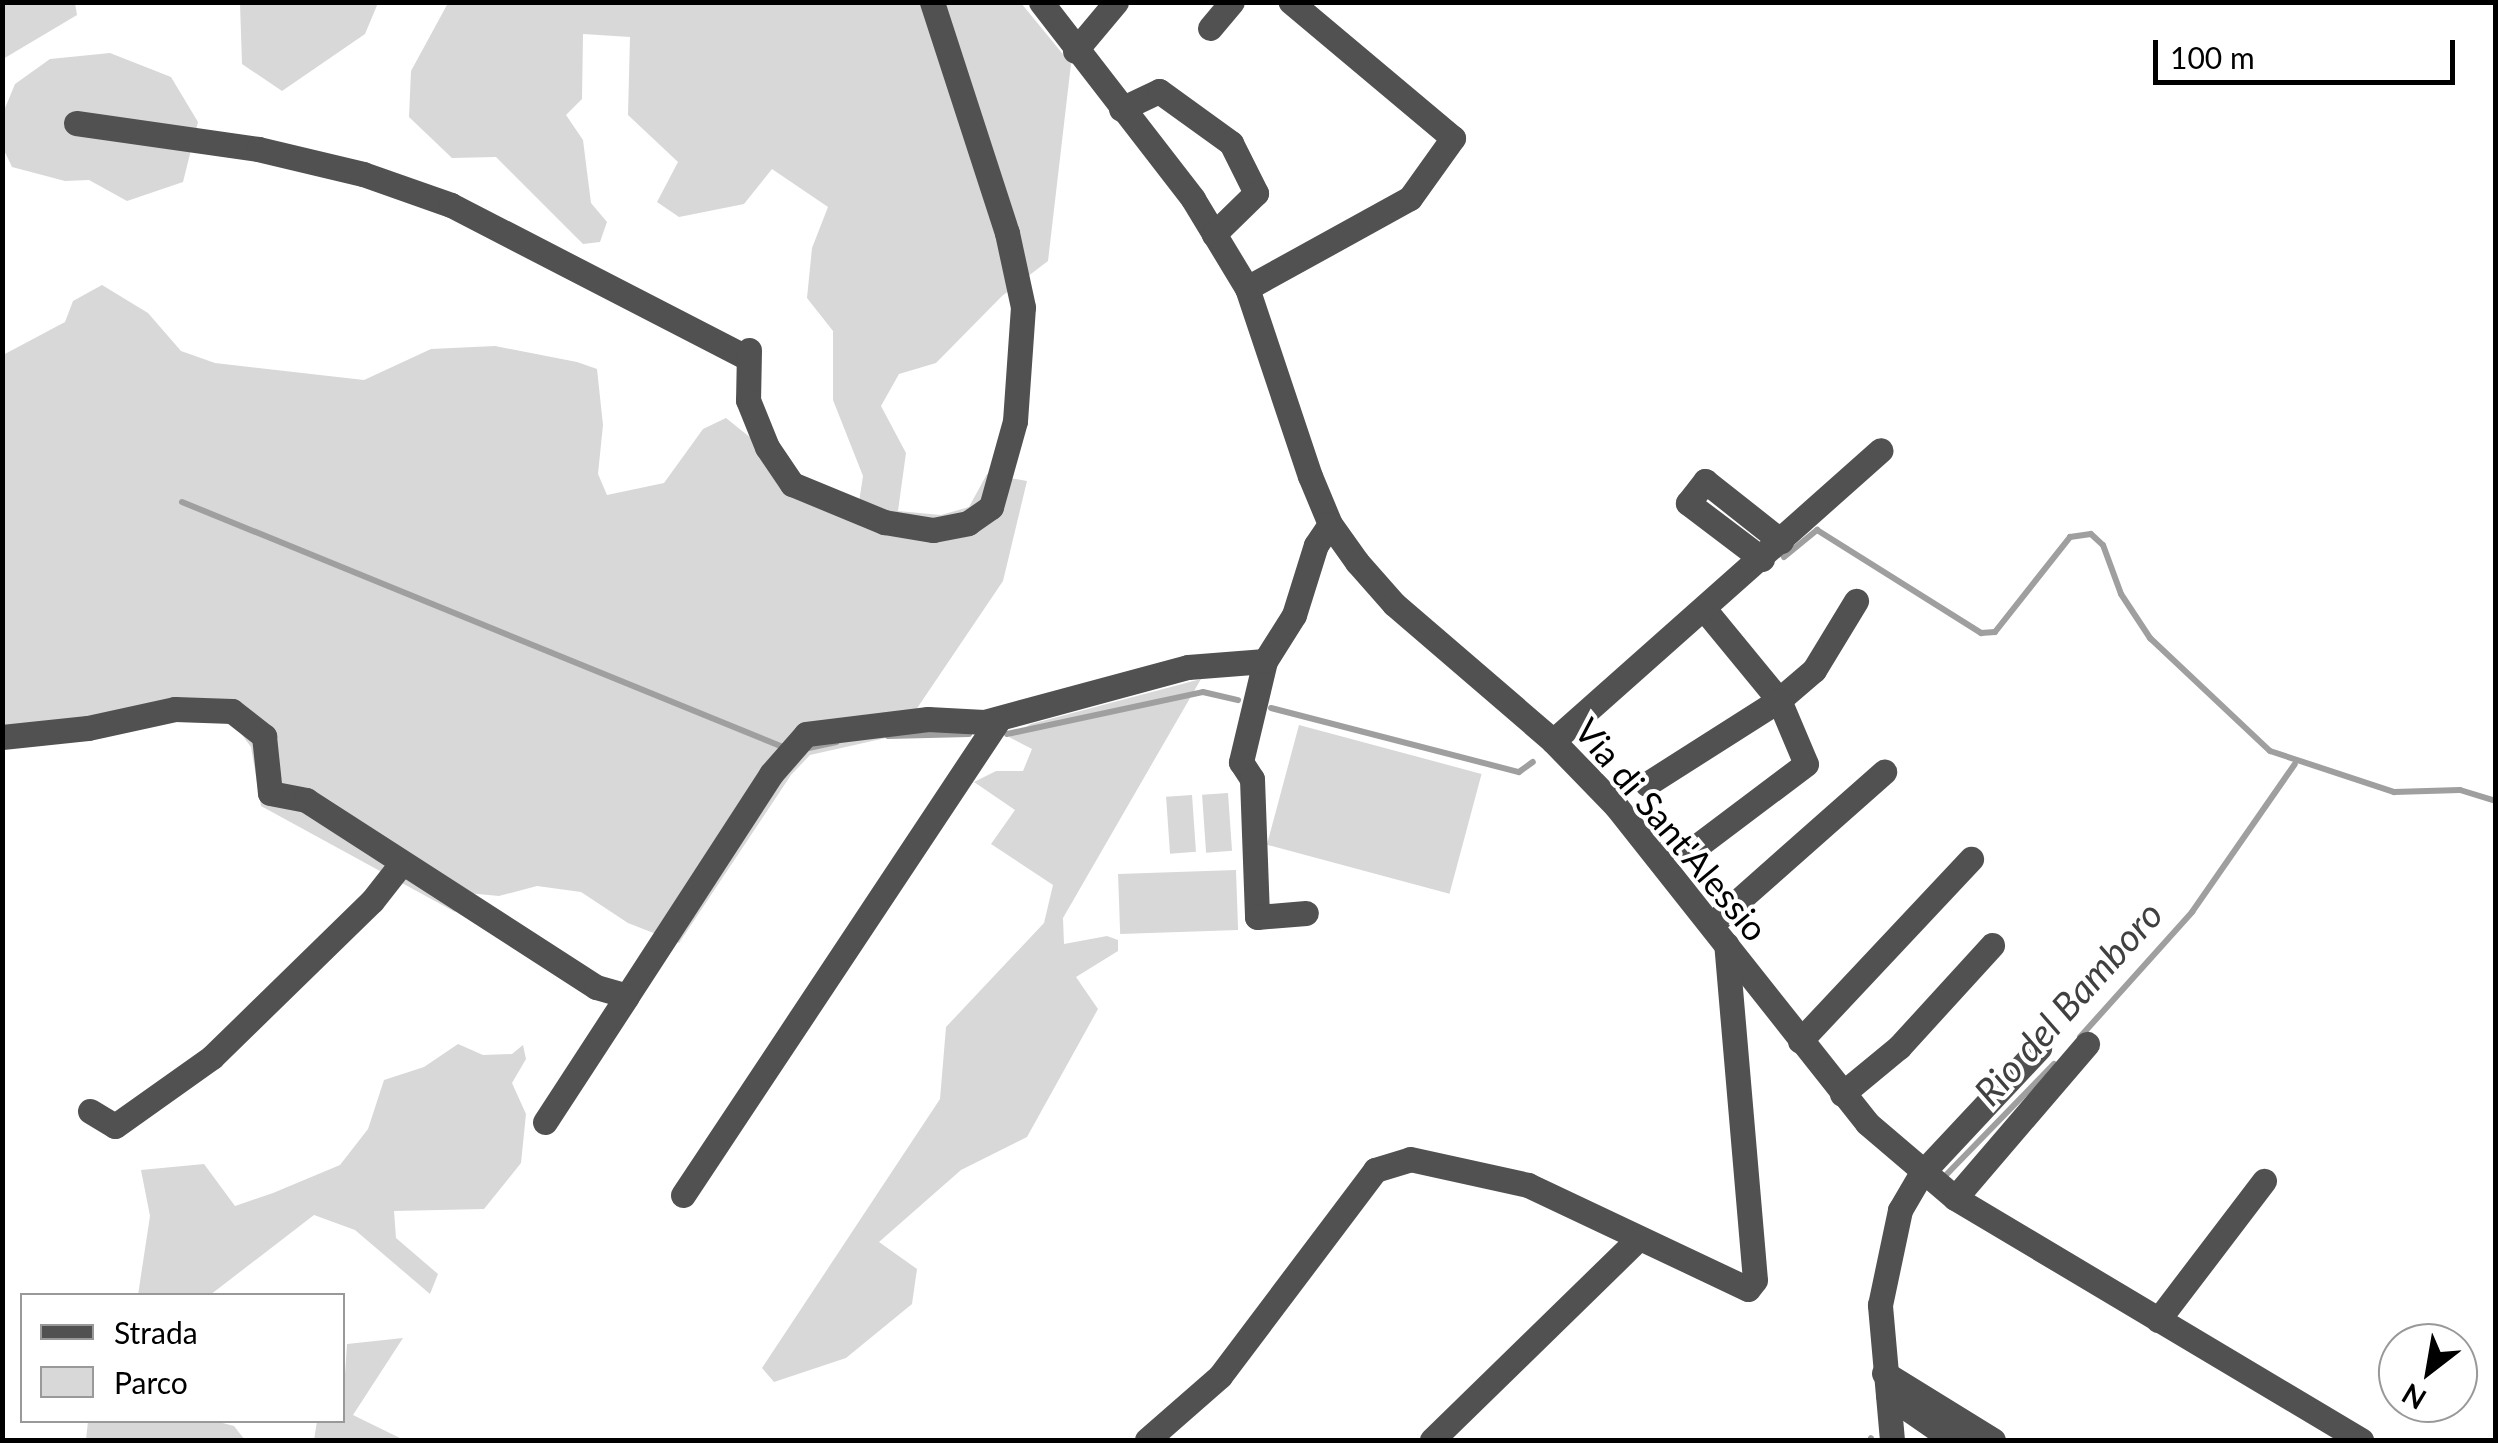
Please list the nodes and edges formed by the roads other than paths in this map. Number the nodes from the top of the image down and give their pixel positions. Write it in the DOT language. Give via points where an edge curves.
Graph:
graph roads {
  1 [pos="932,2"];
  2 [pos="1041,2"];
  3 [pos="1116,2"];
  4 [pos="1232,2"];
  5 [pos="1291,2"];
  6 [pos="1210,28"];
  7 [pos="1075,51"];
  8 [pos="1121,108"];
  9 [pos="76,124"];
  10 [pos="1214,234"];
  11 [pos="1247,288"];
  12 [pos="1882,450"];
  13 [pos="1330,524"];
  14 [pos="1782,541"];
  15 [pos="1762,559"];
  16 [pos="1856,601"];
  17 [pos="1705,610"];
  18 [pos="1265,660"];
  19 [pos="1779,700"];
  20 [pos="999,719"];
  21 [pos="2,737"];
  22 [pos="1554,741"];
  23 [pos="1884,772"];
  24 [pos="1647,784"];
  25 [pos="1692,850"];
  26 [pos="1971,859"];
  27 [pos="398,862"];
  28 [pos="1306,912"];
  29 [pos="1719,933"];
  30 [pos="1992,945"];
  31 [pos="628,996"];
  32 [pos="1800,1040"];
  33 [pos="2087,1044"];
  34 [pos="2039,1048"];
  35 [pos="1842,1094"];
  36 [pos="90,1111"];
  37 [pos="545,1122"];
  38 [pos="1921,1174"];
  39 [pos="2264,1180"];
  40 [pos="683,1195"];
  41 [pos="1955,1198"];
  42 [pos="1638,1238"];
  43 [pos="2158,1320"];
  44 [pos="1886,1384"];
  45 [pos="1147,1440"];
  46 [pos="1432,1440"];
  47 [pos="1892,1440"];
  48 [pos="1953,1440"];
  49 [pos="1993,1440"];
  50 [pos="2361,1440"];
  1 -- 9 [label="street" via="1007,234 1023,306 1015,421 991,507 968,523 933,530 884,522 792,484 748,400 748,354 450,206 363,174 258,148"];
  2 -- 7 [label="street, Via di Sant'Alessio"];
  3 -- 7 [label="street"];
  4 -- 6 [label="street"];
  5 -- 11 [label="street" via="1453,138 1410,198"];
  7 -- 8 [label="street, Via di Sant'Alessio"];
  8 -- 10 [label="street, Via di Sant'Alessio"];
  8 -- 10 [label="street" via="1159,90 1231,143 1256,193"];
  10 -- 11 [label="street, Via di Sant'Alessio"];
  11 -- 13 [label="street, Via di Sant'Alessio"];
  12 -- 14 [label="street"];
  13 -- 18 [label="street" via="1316,545 1294,615"];
  13 -- 22 [label="street, Via di Sant'Alessio" via="1394,604"];
  14 -- 15 [label="street"];
  14 -- 15 [label="street" via="1705,482 1688,504"];
  15 -- 17 [label="street"];
  16 -- 19 [label="street" via="1814,670"];
  17 -- 19 [label="street"];
  17 -- 22 [label="street"];
  18 -- 20 [label="street" via="1188,667"];
  18 -- 28 [label="street" via="1241,762 1252,779 1257,917"];
  19 -- 24 [label="street"];
  19 -- 25 [label="street" via="1806,764"];
  20 -- 31 [label="street" via="928,718 806,734 771,774"];
  20 -- 40 [label="street"];
  21 -- 27 [label="street" via="88,728 176,708 232,711 264,736 270,793 306,800"];
  22 -- 29 [label="street, Via di Sant'Alessio"];
  23 -- 29 [label="street"];
  26 -- 32 [label="street"];
  27 -- 31 [label="street" via="596,987"];
  27 -- 36 [label="street" via="372,902 212,1057 115,1126"];
  29 -- 32 [label="street, Via di Sant'Alessio"];
  29 -- 42 [label="street" via="1755,1280 1748,1288 1739,1286"];
  30 -- 35 [label="street" via="1899,1047"];
  31 -- 37 [label="street"];
  32 -- 35 [label="street, Via di Sant'Alessio"];
  33 -- 41 [label="street"];
  34 -- 38 [label="street"];
  35 -- 38 [label="street, Via di Sant'Alessio"];
  38 -- 41 [label="street, Via di Sant'Alessio"];
  38 -- 44 [label="street" via="1890,1238 1880,1305"];
  39 -- 43 [label="street"];
  41 -- 43 [label="street, Via di Sant'Alessio"];
  42 -- 45 [label="street" via="1528,1185 1477,1170 1410,1159 1375,1170 1220,1376"];
  42 -- 46 [label="street"];
  43 -- 50 [label="street, Via di Sant'Alessio"];
  44 -- 47 [label="street"];
  44 -- 48 [label="street"];
  44 -- 49 [label="street"];
}
